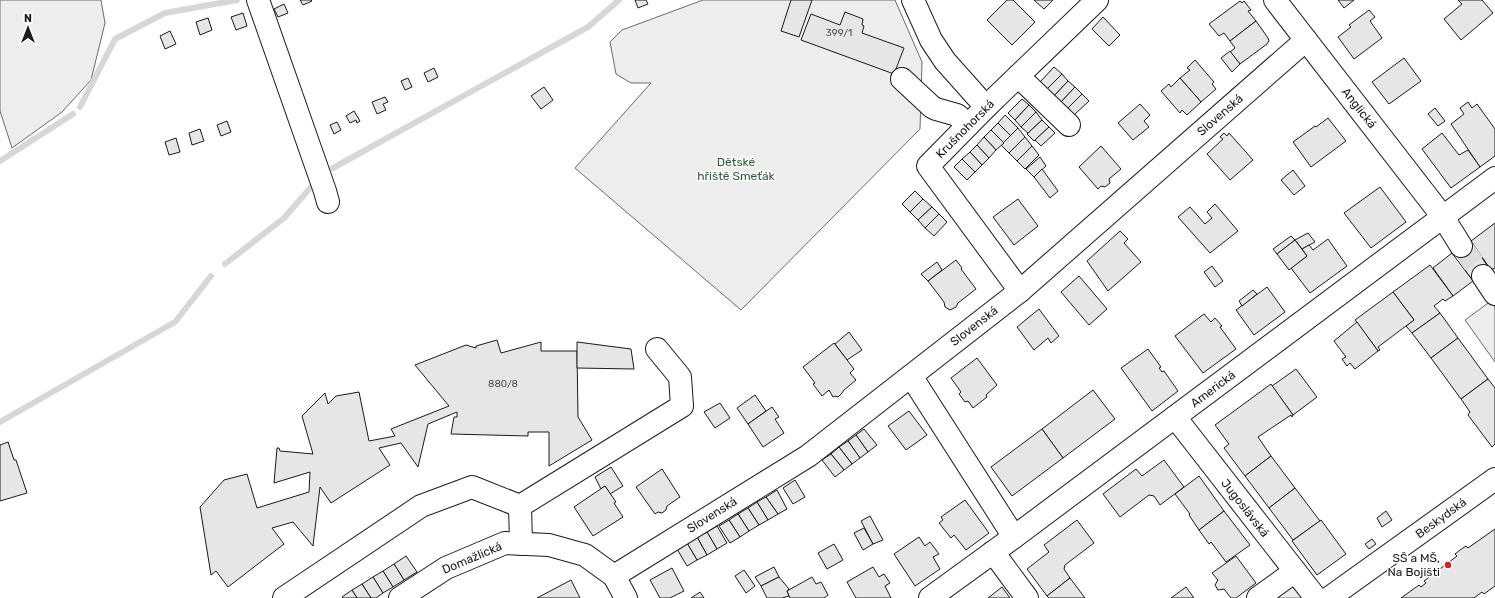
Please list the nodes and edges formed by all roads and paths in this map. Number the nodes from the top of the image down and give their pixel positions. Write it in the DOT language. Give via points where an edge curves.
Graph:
graph roads {
  1 [pos="258,0"];
  2 [pos="913,0"];
  3 [pos="1097,0"];
  4 [pos="1275,0"];
  5 [pos="1306,40"];
  6 [pos="1018,76"];
  7 [pos="902,79"];
  8 [pos="986,107"];
  9 [pos="968,125"];
  10 [pos="1069,125"];
  11 [pos="1495,178"];
  12 [pos="328,202"];
  13 [pos="1443,217"];
  14 [pos="1461,246"];
  15 [pos="1483,276"];
  16 [pos="1020,291"];
  17 [pos="1495,294"];
  18 [pos="657,349"];
  19 [pos="911,376"];
  20 [pos="1175,417"];
  21 [pos="1495,479"];
  22 [pos="520,506"];
  23 [pos="1014,537"];
  24 [pos="521,544"];
  25 [pos="993,552"];
  26 [pos="1295,571"];
  27 [pos="614,576"];
  28 [pos="284,598"];
  29 [pos="400,598"];
  30 [pos="626,598"];
  31 [pos="930,598"];
  32 [pos="1027,598"];
  33 [pos="1258,598"];
  34 [pos="1316,598"];
  35 [pos="1329,598"];
  1 -- 12 [label="street"];
  2 -- 8 [label="street" via="931,40 945,61"];
  3 -- 6 [label="street, Krušnohorská"];
  4 -- 5 [label="street, Anglická"];
  5 -- 13 [label="street, Anglická"];
  5 -- 16 [label="street, Slovenská"];
  6 -- 8 [label="street, Krušnohorská"];
  6 -- 10 [label="street"];
  7 -- 9 [label="street" via="932,107 957,115"];
  8 -- 9 [label="street, Krušnohorská"];
  9 -- 16 [label="street, Krušnohorská" via="928,166"];
  11 -- 13 [label="street, Americká"];
  13 -- 14 [label="street, Anglická"];
  13 -- 20 [label="street, Americká"];
  15 -- 17 [label="street"];
  16 -- 19 [label="street, Slovenská"];
  18 -- 22 [label="street" via="680,377 682,406"];
  19 -- 23 [label="street"];
  19 -- 27 [label="street, Slovenská" via="808,456"];
  20 -- 23 [label="street, Americká"];
  20 -- 26 [label="street, Jugoslávská"];
  21 -- 35 [label="street, Beskydská"];
  22 -- 24 [label="street"];
  22 -- 28 [label="street" via="472,487 421,506"];
  23 -- 25 [label="street, Americká"];
  24 -- 27 [label="street, Domažlická" via="549,545 585,555"];
  24 -- 29 [label="street, Domažlická" via="504,543 446,568"];
  25 -- 31 [label="street, Americká"];
  25 -- 32 [label="street"];
  26 -- 33 [label="street"];
  26 -- 34 [label="street, Jugoslávská"];
  27 -- 30 [label="street, Domažlická"];
}
